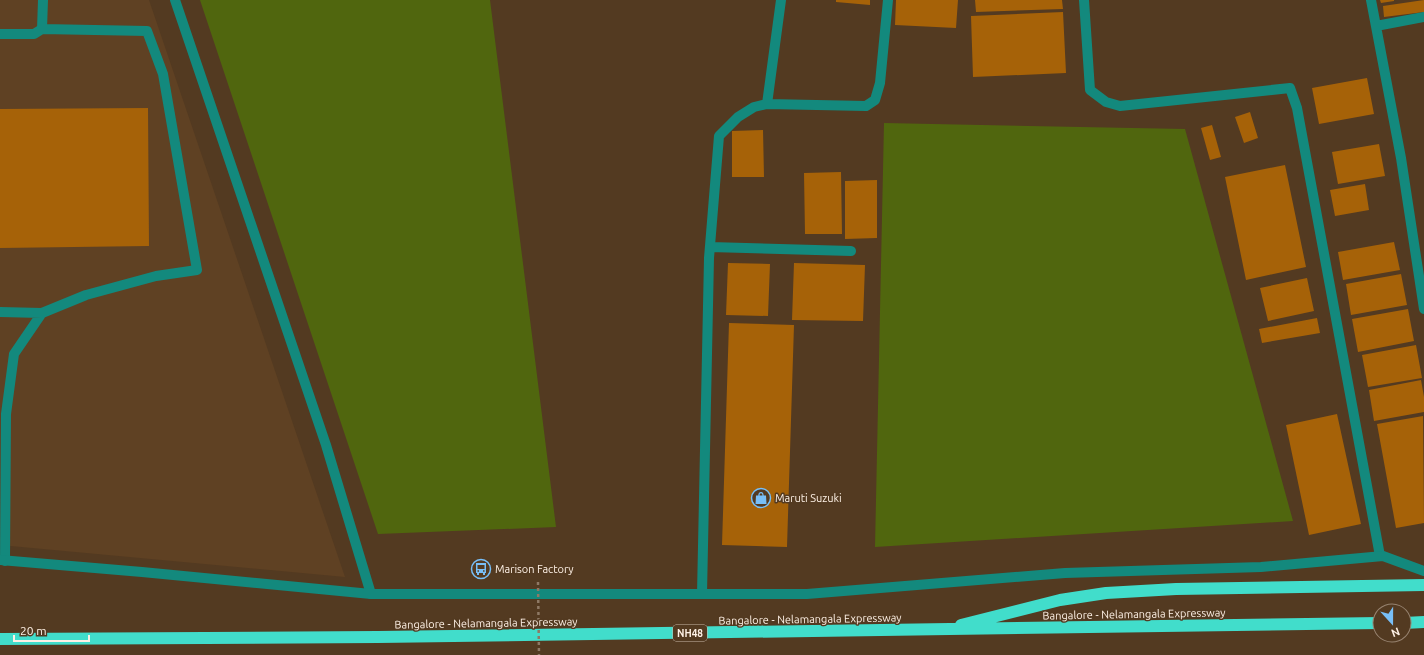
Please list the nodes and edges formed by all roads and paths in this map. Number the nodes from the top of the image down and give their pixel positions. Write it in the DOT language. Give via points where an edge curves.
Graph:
graph roads {
  1 [pos="44,0"];
  2 [pos="175,0"];
  3 [pos="781,0"];
  4 [pos="888,0"];
  5 [pos="1084,0"];
  6 [pos="1371,0"];
  7 [pos="1424,18"];
  8 [pos="1376,26"];
  9 [pos="42,29"];
  10 [pos="0,34"];
  11 [pos="767,104"];
  12 [pos="710,247"];
  13 [pos="851,251"];
  14 [pos="1424,309"];
  15 [pos="0,312"];
  16 [pos="42,313"];
  17 [pos="1380,556"];
  18 [pos="2,561"];
  19 [pos="1424,571"];
  20 [pos="538,582"];
  21 [pos="1424,585"];
  22 [pos="371,594"];
  23 [pos="702,594"];
  24 [pos="1424,622"];
  25 [pos="1372,623"];
  26 [pos="1412,623"];
  27 [pos="940,630"];
  28 [pos="0,639"];
  29 [pos="539,655"];
  1 -- 9 [label="street"];
  2 -- 22 [label="street" via="326,446"];
  3 -- 11 [label="street"];
  4 -- 11 [label="street" via="880,84 875,100 866,106"];
  5 -- 17 [label="street" via="1090,90 1106,102 1120,106 1290,88 1297,108"];
  6 -- 8 [label="street"];
  7 -- 8 [label="street"];
  8 -- 14 [label="street" via="1401,158"];
  9 -- 10 [label="street" via="34,34"];
  9 -- 16 [label="street" via="148,31 162,74 197,270 156,276 100,291"];
  11 -- 12 [label="street" via="754,107 738,117 719,136"];
  12 -- 13 [label="street"];
  12 -- 23 [label="street"];
  15 -- 16 [label="street"];
  16 -- 18 [label="street" via="14,354 6,414"];
  17 -- 19 [label="street"];
  17 -- 23 [label="street" via="1261,567 1065,573 807,594"];
  18 -- 22 [label="street" via="150,572"];
  20 -- 29 [label="path, bridge"];
  21 -- 27 [label="highway" via="1184,589 1106,593 1060,600"];
  22 -- 23 [label="street"];
  24 -- 26 [label="highway"];
  25 -- 27 [label="highway, Bangalore - Nelamangala Expressway / NH48"];
  27 -- 28 [label="highway, Bangalore - Nelamangala Expressway / NH48"];
}
